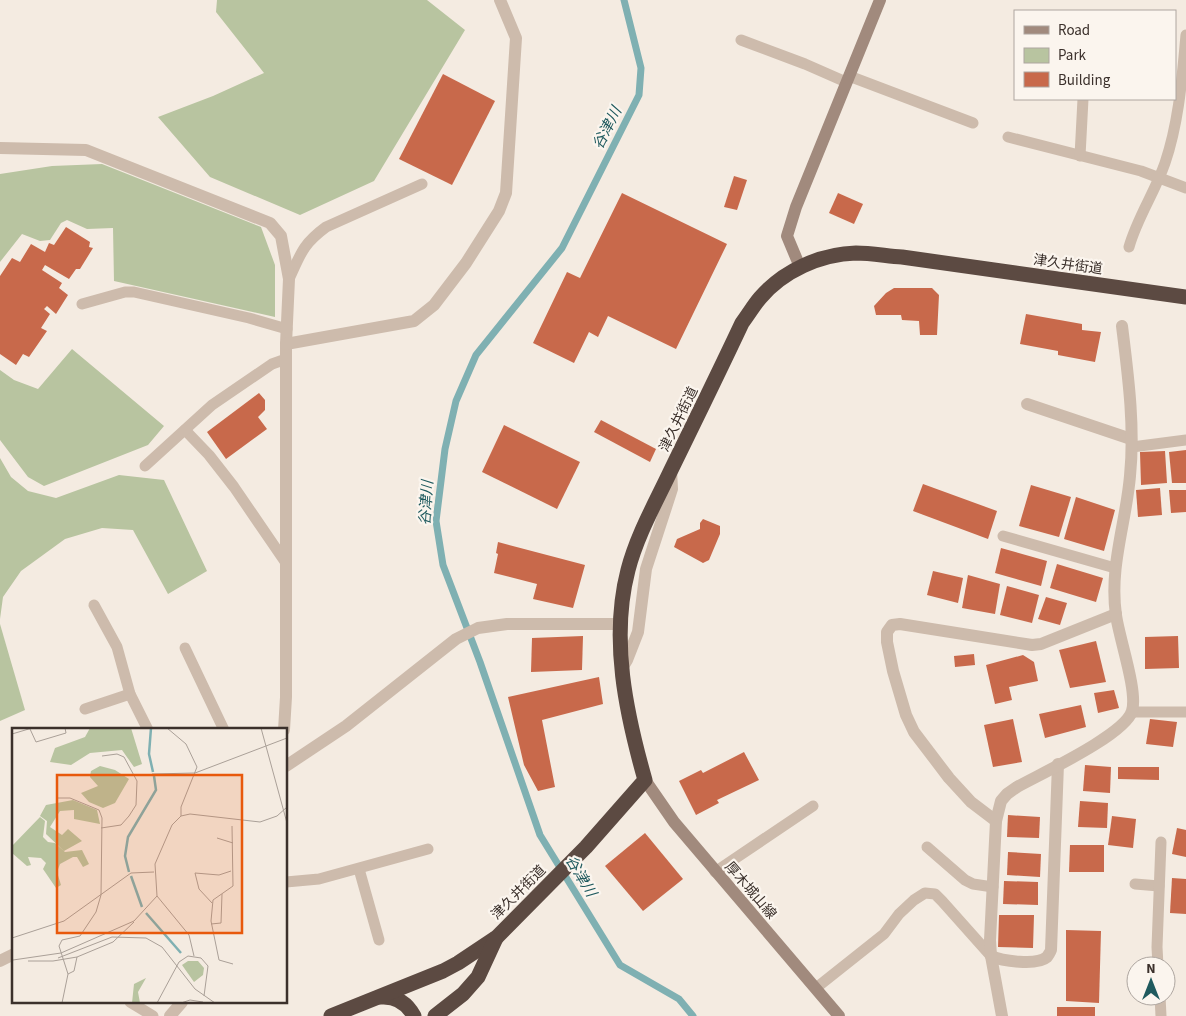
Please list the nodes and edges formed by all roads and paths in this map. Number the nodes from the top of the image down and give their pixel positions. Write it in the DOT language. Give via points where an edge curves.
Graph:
graph roads {
  1 [pos="500,0"];
  2 [pos="880,0"];
  3 [pos="1186,35"];
  4 [pos="741,40"];
  5 [pos="848,79"];
  6 [pos="1083,100"];
  7 [pos="974,122"];
  8 [pos="1008,137"];
  9 [pos="0,148"];
  10 [pos="1080,156"];
  11 [pos="1159,178"];
  12 [pos="422,184"];
  13 [pos="1186,188"];
  14 [pos="1129,247"];
  15 [pos="800,267"];
  16 [pos="289,279"];
  17 [pos="1186,297"];
  18 [pos="82,304"];
  19 [pos="1122,326"];
  20 [pos="287,329"];
  21 [pos="286,344"];
  22 [pos="286,359"];
  23 [pos="1028,404"];
  24 [pos="185,430"];
  25 [pos="1186,440"];
  26 [pos="1132,443"];
  27 [pos="145,466"];
  28 [pos="671,470"];
  29 [pos="1002,536"];
  30 [pos="286,563"];
  31 [pos="1115,568"];
  32 [pos="94,605"];
  33 [pos="1116,614"];
  34 [pos="621,624"];
  35 [pos="185,648"];
  36 [pos="622,668"];
  37 [pos="130,694"];
  38 [pos="85,709"];
  39 [pos="1132,712"];
  40 [pos="1186,712"];
  41 [pos="147,728"];
  42 [pos="223,728"];
  43 [pos="284,728"];
  44 [pos="1058,764"];
  45 [pos="288,765"];
  46 [pos="645,780"];
  47 [pos="813,806"];
  48 [pos="996,821"];
  49 [pos="1161,842"];
  50 [pos="927,847"];
  51 [pos="428,849"];
  52 [pos="359,869"];
  53 [pos="715,872"];
  54 [pos="288,882"];
  55 [pos="1135,884"];
  56 [pos="1159,886"];
  57 [pos="993,887"];
  58 [pos="497,937"];
  59 [pos="379,940"];
  60 [pos="12,955"];
  61 [pos="991,956"];
  62 [pos="1157,956"];
  63 [pos="0,961"];
  64 [pos="816,988"];
  65 [pos="379,997"];
  66 [pos="133,1004"];
  67 [pos="180,1004"];
  68 [pos="153,1016"];
  69 [pos="170,1016"];
  70 [pos="331,1016"];
  71 [pos="414,1016"];
  72 [pos="436,1016"];
  73 [pos="839,1016"];
  74 [pos="1002,1016"];
  1 -- 21 [label="street" via="516,38 506,193 499,211 434,305 414,321"];
  2 -- 5 [label="main road"];
  3 -- 11 [label="lane" via="1177,117"];
  4 -- 5 [label="lane"];
  5 -- 7 [label="lane"];
  5 -- 15 [label="main road" via="787,236"];
  6 -- 10 [label="lane"];
  8 -- 10 [label="lane"];
  9 -- 16 [label="street" via="86,150 270,223 281,236"];
  10 -- 11 [label="lane"];
  11 -- 13 [label="lane"];
  11 -- 14 [label="lane"];
  12 -- 16 [label="lane" via="326,227 302,249"];
  15 -- 17 [label="highway, 津久井街道" via="822,258 855,253"];
  15 -- 28 [label="highway, 津久井街道" via="776,282 742,323"];
  16 -- 20 [label="street"];
  18 -- 20 [label="lane" via="134,292"];
  19 -- 26 [label="street"];
  20 -- 21 [label="street"];
  21 -- 22 [label="street"];
  22 -- 24 [label="lane" via="272,364 212,405"];
  22 -- 30 [label="street"];
  23 -- 26 [label="street"];
  24 -- 27 [label="lane"];
  24 -- 30 [label="lane" via="234,487"];
  25 -- 26 [label="lane"];
  26 -- 31 [label="street" via="1128,497"];
  28 -- 34 [label="highway, 津久井街道" via="643,528 628,571"];
  28 -- 36 [label="street" via="672,489 646,569 638,632"];
  29 -- 31 [label="lane"];
  30 -- 43 [label="street"];
  31 -- 33 [label="street"];
  32 -- 37 [label="lane" via="116,647"];
  33 -- 39 [label="street" via="1133,697"];
  33 -- 48 [label="street" via="1032,645 900,624 892,625 887,632 893,671 914,732 971,802"];
  34 -- 36 [label="highway, 津久井街道"];
  34 -- 45 [label="street" via="507,624 478,628 456,639 346,726"];
  35 -- 42 [label="lane"];
  36 -- 46 [label="highway, 津久井街道" via="633,738"];
  37 -- 38 [label="lane"];
  37 -- 41 [label="lane"];
  39 -- 40 [label="lane"];
  39 -- 44 [label="street" via="1102,741"];
  44 -- 48 [label="street" via="1007,794 1001,801"];
  44 -- 61 [label="street" via="1051,950 1039,961 1008,962"];
  46 -- 53 [label="main road, 厚木城山線"];
  46 -- 58 [label="highway, 津久井街道" via="586,847"];
  47 -- 53 [label="lane"];
  48 -- 57 [label="street"];
  49 -- 56 [label="lane"];
  50 -- 57 [label="lane" via="965,880"];
  51 -- 52 [label="lane"];
  52 -- 54 [label="lane" via="320,879"];
  52 -- 59 [label="lane"];
  53 -- 64 [label="main road, 厚木城山線"];
  55 -- 56 [label="lane"];
  56 -- 62 [label="lane"];
  57 -- 61 [label="street"];
  58 -- 65 [label="highway, 津久井街道" via="443,971"];
  58 -- 72 [label="highway, 津久井街道" via="478,977"];
  60 -- 63 [label="street"];
  61 -- 64 [label="lane" via="942,900 935,894 925,894 899,914 884,934"];
  61 -- 74 [label="street"];
  64 -- 73 [label="main road, 厚木城山線"];
  65 -- 70 [label="highway, 津久井街道"];
  65 -- 71 [label="highway" via="390,996 400,1000"];
  66 -- 68 [label="lane"];
  67 -- 69 [label="street"];
}
